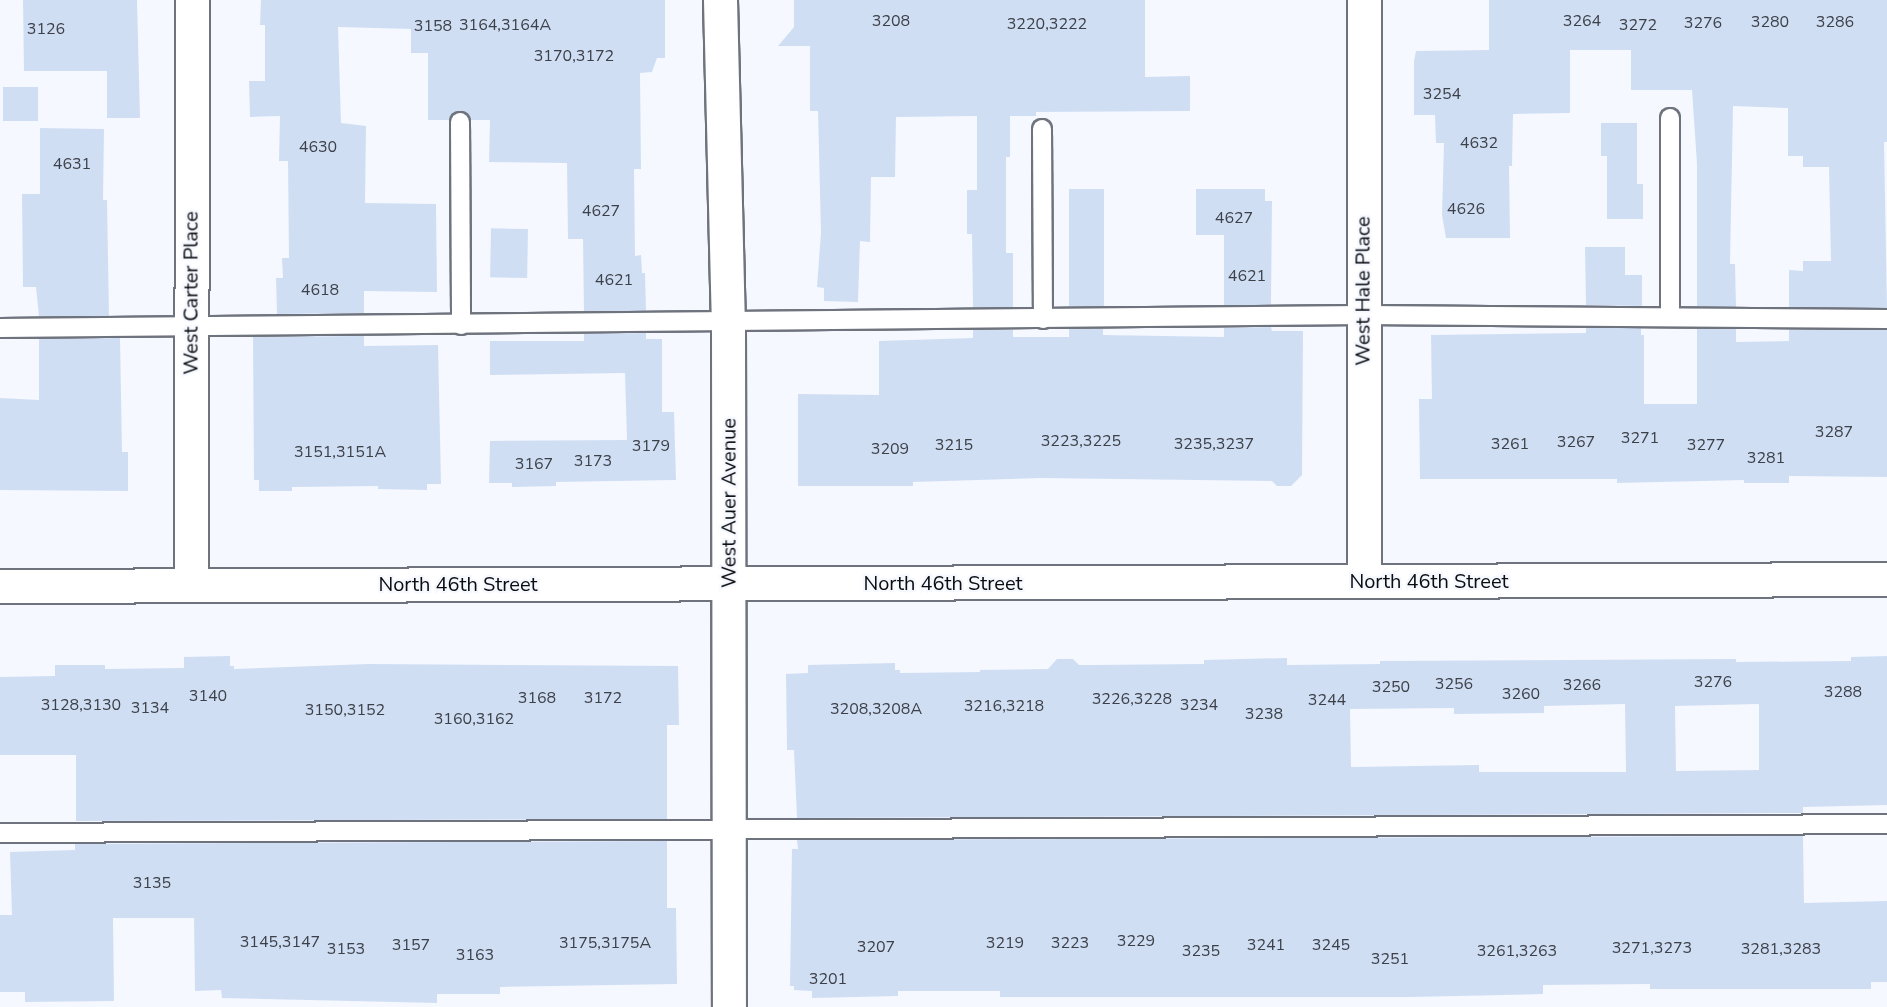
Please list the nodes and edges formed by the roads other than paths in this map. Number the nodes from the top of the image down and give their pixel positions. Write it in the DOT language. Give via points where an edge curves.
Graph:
graph roads {
  1 [pos="192,0"];
  2 [pos="720,0"];
  3 [pos="1364,0"];
  4 [pos="1670,118"];
  5 [pos="460,122"];
  6 [pos="1042,129"];
  7 [pos="1363,315"];
  8 [pos="1670,317"];
  9 [pos="1043,319"];
  10 [pos="1887,319"];
  11 [pos="728,323"];
  12 [pos="461,325"];
  13 [pos="191,327"];
  14 [pos="0,328"];
  15 [pos="1887,579"];
  16 [pos="1364,581"];
  17 [pos="729,584"];
  18 [pos="191,585"];
  19 [pos="0,586"];
  20 [pos="1887,824"];
  21 [pos="729,831"];
  22 [pos="0,833"];
  23 [pos="729,1007"];
  1 -- 13 [label="street, West Carter Place"];
  2 -- 11 [label="street, West Auer Avenue"];
  3 -- 7 [label="street, West Hale Place"];
  4 -- 8 [label="lane"];
  5 -- 12 [label="lane"];
  6 -- 9 [label="lane"];
  7 -- 8 [label="lane"];
  7 -- 9 [label="lane"];
  7 -- 16 [label="street, West Hale Place"];
  8 -- 10 [label="lane"];
  9 -- 11 [label="lane"];
  11 -- 12 [label="lane"];
  11 -- 17 [label="street, West Auer Avenue"];
  12 -- 13 [label="lane"];
  13 -- 14 [label="lane"];
  13 -- 18 [label="street, West Carter Place"];
  15 -- 16 [label="street, North 46th Street"];
  16 -- 17 [label="street, North 46th Street"];
  17 -- 18 [label="street, North 46th Street"];
  17 -- 21 [label="street, West Auer Avenue"];
  18 -- 19 [label="street, North 46th Street"];
  20 -- 21 [label="lane"];
  21 -- 22 [label="lane"];
  21 -- 23 [label="street, West Auer Avenue"];
}
